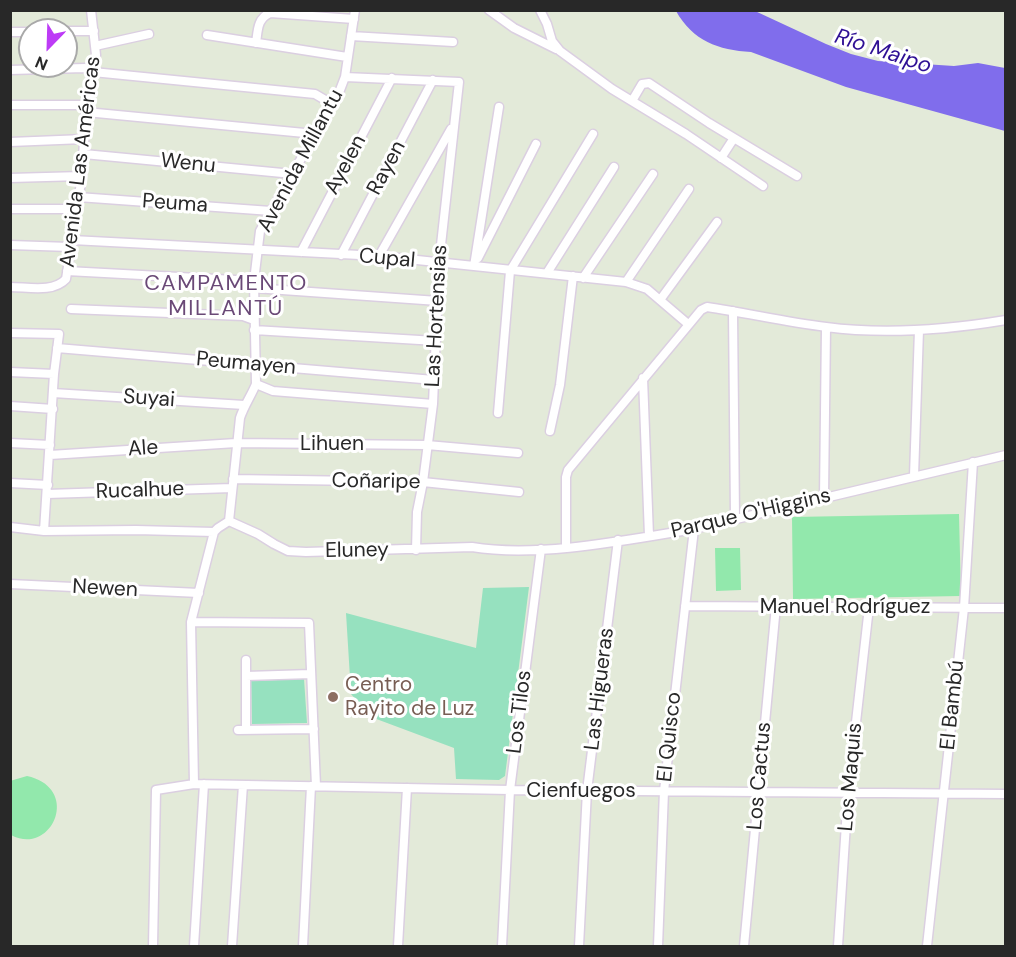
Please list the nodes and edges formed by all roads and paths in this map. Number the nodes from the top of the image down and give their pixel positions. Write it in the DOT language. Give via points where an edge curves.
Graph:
graph roads {
  1 [pos="91,10"];
  2 [pos="489,10"];
  3 [pos="540,10"];
  4 [pos="355,15"];
  5 [pos="78,31"];
  6 [pos="94,31"];
  7 [pos="149,34"];
  8 [pos="207,35"];
  9 [pos="351,36"];
  10 [pos="453,42"];
  11 [pos="256,43"];
  12 [pos="95,46"];
  13 [pos="560,51"];
  14 [pos="347,57"];
  15 [pos="10,70"];
  16 [pos="93,72"];
  17 [pos="345,77"];
  18 [pos="392,78"];
  19 [pos="433,80"];
  20 [pos="632,101"];
  21 [pos="333,104"];
  22 [pos="10,105"];
  23 [pos="499,107"];
  24 [pos="86,109"];
  25 [pos="454,125"];
  26 [pos="315,134"];
  27 [pos="593,134"];
  28 [pos="734,138"];
  29 [pos="84,139"];
  30 [pos="10,142"];
  31 [pos="536,144"];
  32 [pos="84,154"];
  33 [pos="721,158"];
  34 [pos="614,166"];
  35 [pos="293,174"];
  36 [pos="653,174"];
  37 [pos="82,176"];
  38 [pos="797,176"];
  39 [pos="10,178"];
  40 [pos="764,186"];
  41 [pos="688,189"];
  42 [pos="78,197"];
  43 [pos="10,209"];
  44 [pos="76,209"];
  45 [pos="271,211"];
  46 [pos="717,222"];
  47 [pos="71,243"];
  48 [pos="10,245"];
  49 [pos="257,250"];
  50 [pos="301,252"];
  51 [pos="341,255"];
  52 [pos="379,256"];
  53 [pos="439,263"];
  54 [pos="474,266"];
  55 [pos="510,271"];
  56 [pos="548,273"];
  57 [pos="66,275"];
  58 [pos="573,276"];
  59 [pos="583,278"];
  60 [pos="626,282"];
  61 [pos="254,285"];
  62 [pos="10,287"];
  63 [pos="660,300"];
  64 [pos="438,301"];
  65 [pos="71,309"];
  66 [pos="733,311"];
  67 [pos="254,320"];
  68 [pos="1005,320"];
  69 [pos="688,324"];
  70 [pos="826,327"];
  71 [pos="254,330"];
  72 [pos="919,330"];
  73 [pos="10,333"];
  74 [pos="436,342"];
  75 [pos="57,348"];
  76 [pos="256,365"];
  77 [pos="10,372"];
  78 [pos="54,374"];
  79 [pos="643,378"];
  80 [pos="434,380"];
  81 [pos="256,384"];
  82 [pos="53,393"];
  83 [pos="433,404"];
  84 [pos="244,405"];
  85 [pos="10,406"];
  86 [pos="53,409"];
  87 [pos="498,413"];
  88 [pos="550,431"];
  89 [pos="10,443"];
  90 [pos="236,443"];
  91 [pos="427,445"];
  92 [pos="1005,447"];
  93 [pos="50,450"];
  94 [pos="518,453"];
  95 [pos="1005,455"];
  96 [pos="973,462"];
  97 [pos="914,476"];
  98 [pos="423,482"];
  99 [pos="10,483"];
  100 [pos="233,483"];
  101 [pos="48,490"];
  102 [pos="519,492"];
  103 [pos="824,497"];
  104 [pos="735,518"];
  105 [pos="229,521"];
  106 [pos="10,527"];
  107 [pos="693,529"];
  108 [pos="44,531"];
  109 [pos="214,532"];
  110 [pos="649,536"];
  111 [pos="618,540"];
  112 [pos="566,547"];
  113 [pos="541,549"];
  114 [pos="416,550"];
  115 [pos="492,550"];
  116 [pos="10,584"];
  117 [pos="199,593"];
  118 [pos="685,606"];
  119 [pos="776,606"];
  120 [pos="869,607"];
  121 [pos="964,608"];
  122 [pos="1005,608"];
  123 [pos="191,622"];
  124 [pos="246,660"];
  125 [pos="311,674"];
  126 [pos="246,676"];
  127 [pos="314,729"];
  128 [pos="194,784"];
  129 [pos="204,784"];
  130 [pos="243,785"];
  131 [pos="314,786"];
  132 [pos="406,788"];
  133 [pos="510,790"];
  134 [pos="587,791"];
  135 [pos="664,791"];
  136 [pos="758,792"];
  137 [pos="848,793"];
  138 [pos="944,794"];
  139 [pos="1005,794"];
  140 [pos="153,946"];
  141 [pos="194,946"];
  142 [pos="232,946"];
  143 [pos="303,946"];
  144 [pos="398,946"];
  145 [pos="502,946"];
  146 [pos="579,946"];
  147 [pos="658,946"];
  148 [pos="744,946"];
  149 [pos="838,946"];
  150 [pos="927,946"];
  1 -- 6 [label="street, Avenida Las Américas"];
  2 -- 13 [label="street" via="514,28"];
  3 -- 13 [label="street"];
  4 -- 9 [label="street, Avenida Millantu"];
  4 -- 11 [label="street" via="270,13 259,22"];
  5 -- 6 [label="street"];
  6 -- 12 [label="street, Avenida Las Américas"];
  7 -- 12 [label="street"];
  8 -- 11 [label="street"];
  9 -- 10 [label="street"];
  9 -- 14 [label="street, Avenida Millantu"];
  11 -- 14 [label="street"];
  12 -- 16 [label="street, Avenida Las Américas"];
  13 -- 20 [label="street"];
  14 -- 17 [label="street, Avenida Millantu"];
  15 -- 16 [label="street" via="85,68"];
  16 -- 21 [label="street" via="315,94"];
  16 -- 24 [label="street, Avenida Las Américas"];
  17 -- 18 [label="street"];
  17 -- 21 [label="street, Avenida Millantu"];
  18 -- 19 [label="street"];
  18 -- 50 [label="street, Ayelen"];
  19 -- 25 [label="street, Las Hortensias" via="459,82"];
  19 -- 51 [label="street, Rayen"];
  20 -- 28 [label="street" via="642,84 649,82"];
  20 -- 33 [label="street"];
  21 -- 26 [label="street, Avenida Millantu"];
  22 -- 24 [label="street"];
  23 -- 54 [label="street"];
  24 -- 26 [label="street"];
  24 -- 29 [label="street, Avenida Las Américas"];
  25 -- 52 [label="street"];
  25 -- 53 [label="street, Las Hortensias"];
  26 -- 35 [label="street, Avenida Millantu"];
  27 -- 55 [label="street"];
  28 -- 33 [label="street"];
  28 -- 38 [label="street"];
  29 -- 30 [label="street"];
  29 -- 32 [label="street, Avenida Las Américas"];
  31 -- 54 [label="street"];
  32 -- 35 [label="street, Wenu"];
  32 -- 37 [label="street, Avenida Las Américas"];
  33 -- 40 [label="street"];
  34 -- 56 [label="street"];
  35 -- 45 [label="street, Avenida Millantu"];
  36 -- 59 [label="street"];
  37 -- 39 [label="street"];
  37 -- 42 [label="street, Avenida Las Américas"];
  41 -- 60 [label="street"];
  42 -- 44 [label="street, Avenida Las Américas"];
  42 -- 45 [label="street, Peuma"];
  43 -- 44 [label="street"];
  44 -- 47 [label="street, Avenida Las Américas"];
  45 -- 49 [label="street, Avenida Millantu" via="260,231"];
  46 -- 63 [label="street"];
  47 -- 48 [label="street, Cupal"];
  47 -- 49 [label="street, Cupal"];
  47 -- 57 [label="street, Avenida Las Américas"];
  49 -- 50 [label="street, Cupal"];
  49 -- 61 [label="street, Avenida Millantu"];
  50 -- 51 [label="street, Cupal"];
  51 -- 52 [label="street, Cupal"];
  52 -- 53 [label="street, Cupal"];
  53 -- 54 [label="street, Cupal"];
  53 -- 64 [label="street, Las Hortensias"];
  54 -- 55 [label="street, Cupal"];
  55 -- 56 [label="street, Cupal"];
  55 -- 87 [label="street"];
  56 -- 58 [label="street, Cupal"];
  57 -- 61 [label="street"];
  57 -- 62 [label="street" via="61,284 52,287"];
  58 -- 59 [label="street, Cupal"];
  58 -- 88 [label="street" via="560,385"];
  59 -- 60 [label="street, Cupal"];
  60 -- 63 [label="street, Cupal" via="647,289"];
  61 -- 64 [label="street"];
  61 -- 67 [label="street, Avenida Millantu"];
  63 -- 69 [label="street, Cupal"];
  64 -- 74 [label="street, Las Hortensias"];
  65 -- 67 [label="street" via="243,316"];
  66 -- 69 [label="street" via="707,307"];
  66 -- 70 [label="street"];
  66 -- 104 [label="street"];
  67 -- 71 [label="street, Avenida Millantu"];
  68 -- 72 [label="street"];
  69 -- 79 [label="street"];
  70 -- 72 [label="street"];
  70 -- 103 [label="street"];
  71 -- 74 [label="street"];
  71 -- 76 [label="street, Avenida Millantu"];
  72 -- 97 [label="street"];
  73 -- 75 [label="street" via="59,334"];
  74 -- 80 [label="street, Las Hortensias"];
  75 -- 76 [label="street, Peumayen"];
  75 -- 78 [label="street"];
  76 -- 80 [label="street, Peumayen"];
  76 -- 81 [label="street, Avenida Millantu"];
  77 -- 78 [label="street"];
  78 -- 82 [label="street"];
  79 -- 110 [label="street"];
  79 -- 112 [label="street" via="567,472"];
  80 -- 83 [label="street, Las Hortensias"];
  81 -- 83 [label="street" via="273,392"];
  81 -- 84 [label="street, Avenida Millantu"];
  82 -- 84 [label="street, Suyai"];
  82 -- 86 [label="street"];
  83 -- 91 [label="street, Las Hortensias"];
  84 -- 90 [label="street, Avenida Millantu"];
  85 -- 86 [label="street"];
  86 -- 93 [label="street"];
  89 -- 93 [label="street, Ale"];
  90 -- 91 [label="street, Lihuen"];
  90 -- 93 [label="street, Ale"];
  90 -- 100 [label="street, Avenida Millantu"];
  91 -- 94 [label="street, Lihuen"];
  91 -- 98 [label="street, Las Hortensias"];
  92 -- 95 [label="street"];
  93 -- 101 [label="street"];
  95 -- 96 [label="street, Parque O'Higgins"];
  96 -- 97 [label="street, Parque O'Higgins"];
  96 -- 121 [label="street, El Bambú"];
  97 -- 103 [label="street, Parque O'Higgins"];
  98 -- 100 [label="street, Coñaripe"];
  98 -- 102 [label="street, Coñaripe"];
  98 -- 114 [label="street, Las Hortensias"];
  99 -- 101 [label="street, Rucalhue"];
  100 -- 101 [label="street, Rucalhue"];
  100 -- 105 [label="street, Avenida Millantu"];
  101 -- 108 [label="street"];
  103 -- 104 [label="street, Parque O'Higgins"];
  104 -- 107 [label="street, Parque O'Higgins"];
  105 -- 109 [label="street"];
  105 -- 114 [label="street, Eluney" via="288,551"];
  106 -- 108 [label="street"];
  107 -- 110 [label="street, Parque O'Higgins"];
  107 -- 118 [label="street, El Quisco"];
  108 -- 109 [label="street"];
  109 -- 117 [label="street"];
  110 -- 111 [label="street, Parque O'Higgins"];
  111 -- 112 [label="street, Parque O'Higgins"];
  111 -- 134 [label="street, Las Higueras"];
  112 -- 113 [label="street, Parque O'Higgins"];
  113 -- 115 [label="street, Parque O'Higgins"];
  113 -- 133 [label="street, Los Tilos"];
  114 -- 115 [label="street, Eluney"];
  116 -- 117 [label="street, Newen"];
  117 -- 123 [label="street"];
  118 -- 119 [label="street, Manuel Rodríguez"];
  118 -- 135 [label="street, El Quisco"];
  119 -- 120 [label="street, Manuel Rodríguez"];
  119 -- 136 [label="street, Los Cactus"];
  120 -- 121 [label="street, Manuel Rodríguez"];
  120 -- 137 [label="street, Los Maquis"];
  121 -- 122 [label="street, Manuel Rodríguez"];
  121 -- 138 [label="street, El Bambú"];
  123 -- 125 [label="street" via="309,623"];
  123 -- 128 [label="street"];
  124 -- 126 [label="street"];
  125 -- 126 [label="street"];
  125 -- 127 [label="street"];
  126 -- 127 [label="street" via="242,730"];
  127 -- 131 [label="street"];
  128 -- 129 [label="street, Cienfuegos"];
  128 -- 140 [label="street, Cienfuegos" via="156,790"];
  129 -- 130 [label="street, Cienfuegos"];
  129 -- 141 [label="street"];
  130 -- 131 [label="street, Cienfuegos"];
  130 -- 142 [label="street"];
  131 -- 132 [label="street, Cienfuegos"];
  131 -- 143 [label="street"];
  132 -- 133 [label="street, Cienfuegos"];
  132 -- 144 [label="street"];
  133 -- 134 [label="street, Cienfuegos"];
  133 -- 145 [label="street, Los Tilos"];
  134 -- 135 [label="street, Cienfuegos"];
  134 -- 146 [label="street, Las Higueras"];
  135 -- 136 [label="street, Cienfuegos"];
  135 -- 147 [label="street, El Quisco"];
  136 -- 137 [label="street, Cienfuegos"];
  136 -- 148 [label="street, Los Cactus"];
  137 -- 138 [label="street, Cienfuegos"];
  137 -- 149 [label="street, Los Maquis"];
  138 -- 139 [label="street, Cienfuegos"];
  138 -- 150 [label="street, El Bambú"];
}
